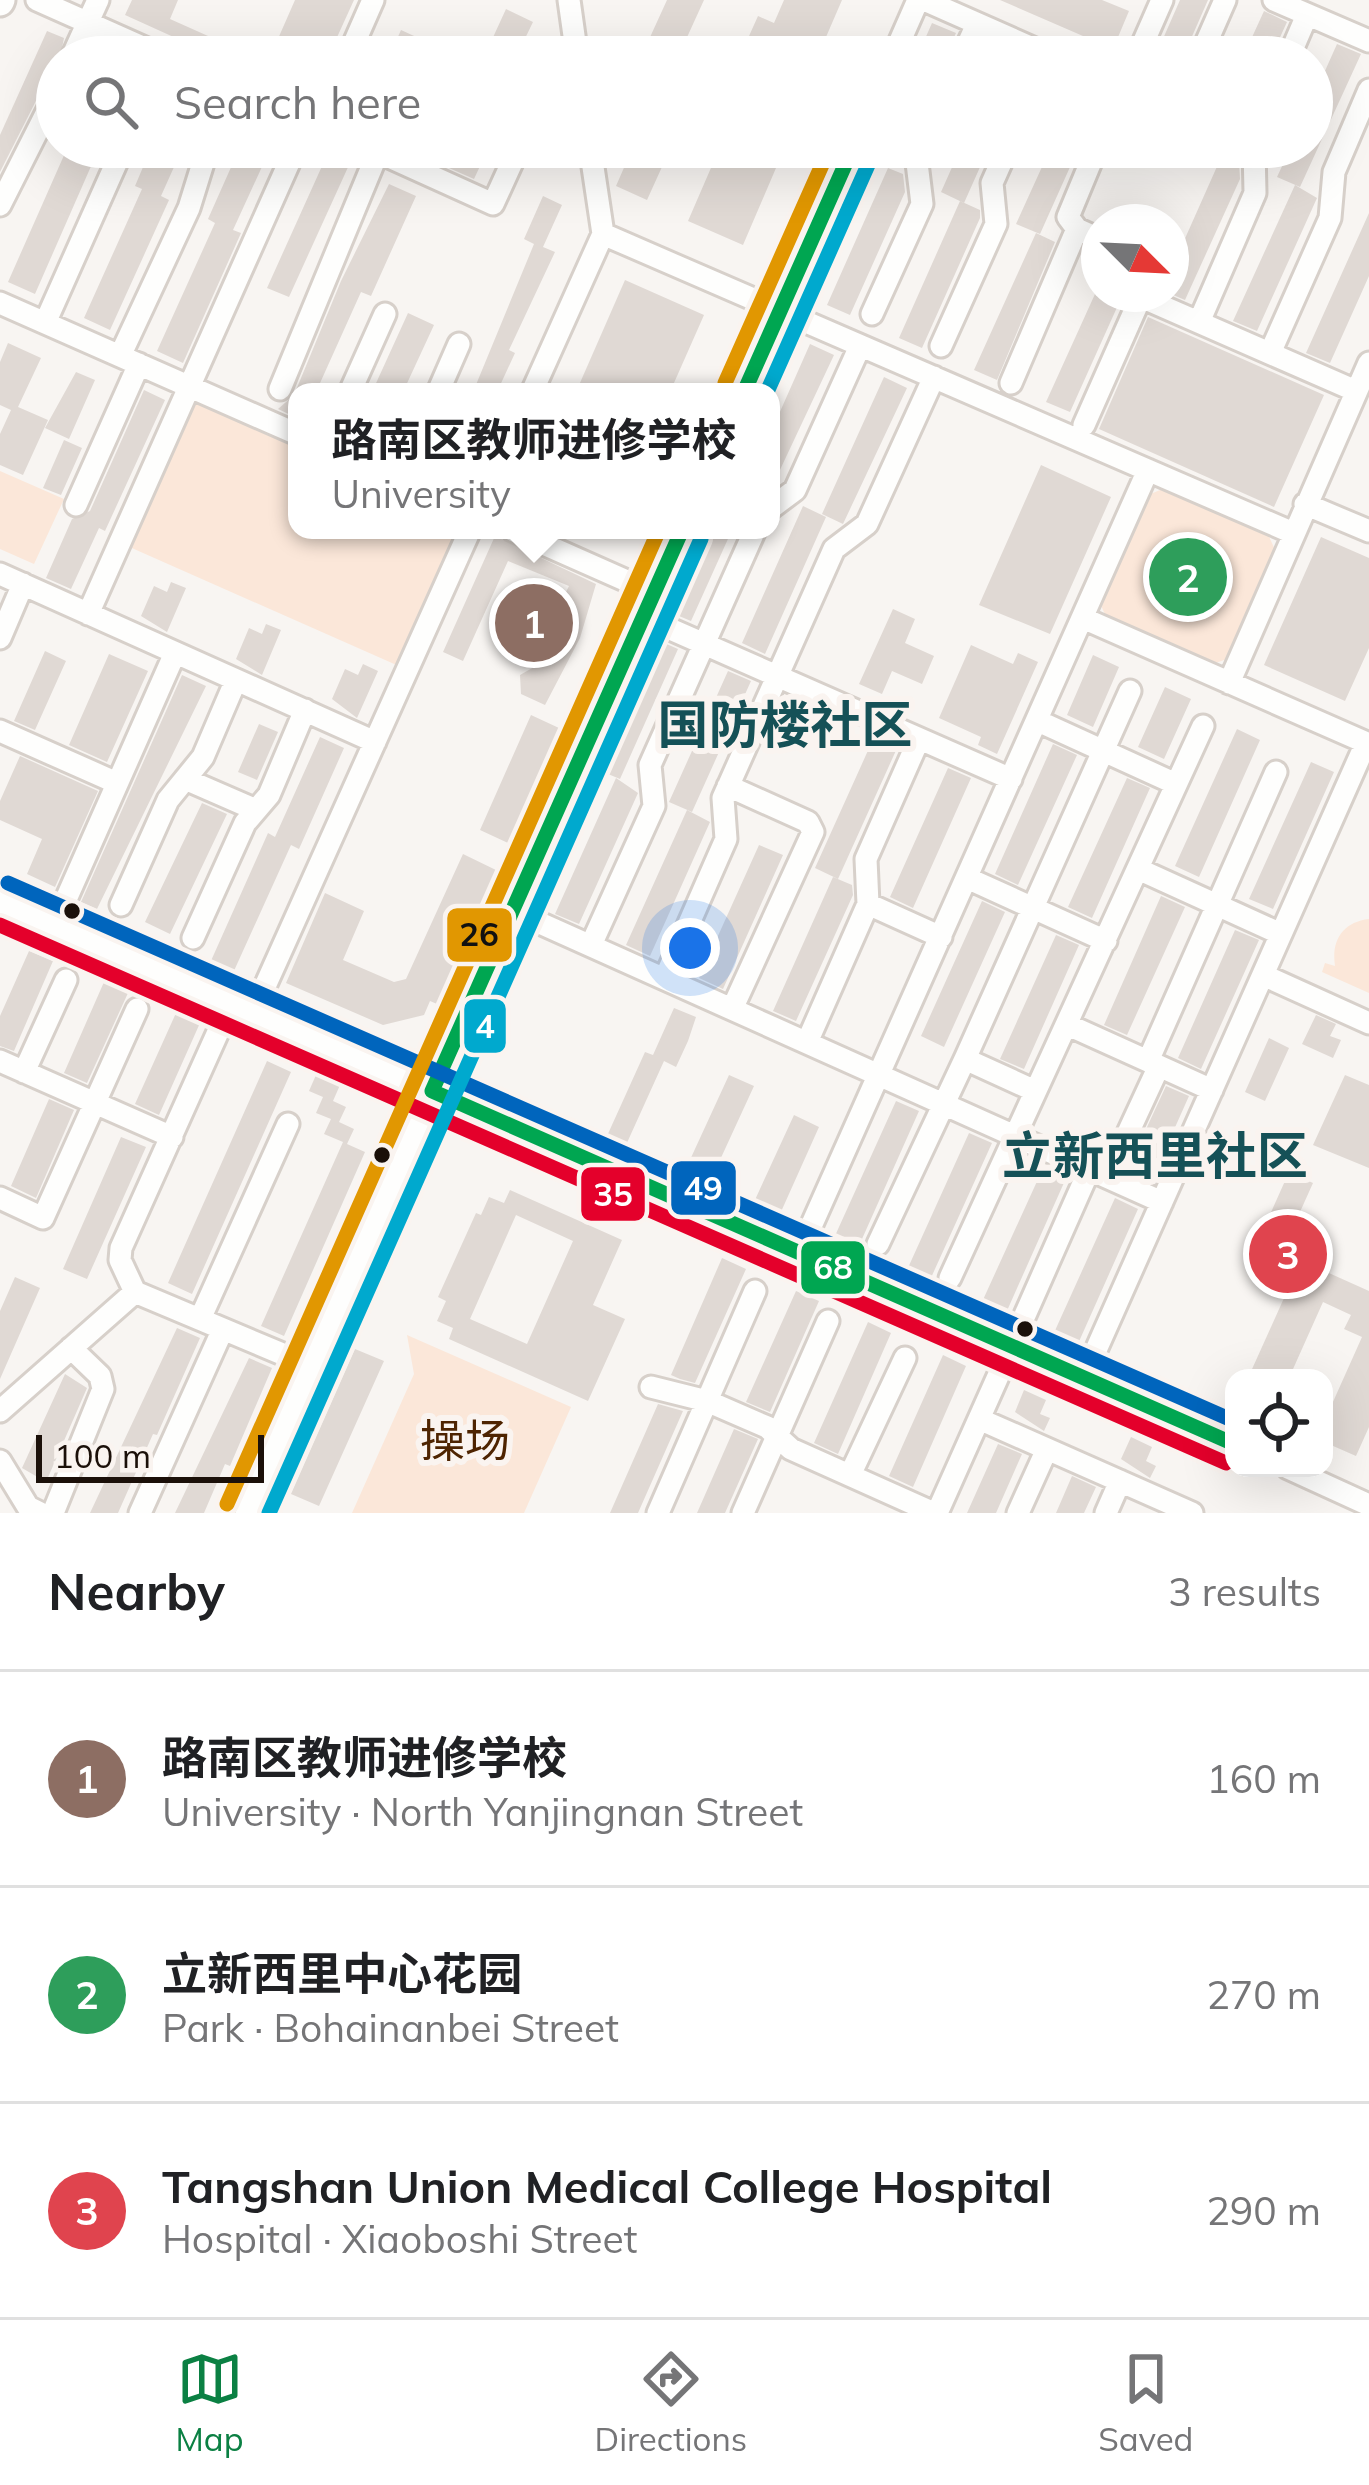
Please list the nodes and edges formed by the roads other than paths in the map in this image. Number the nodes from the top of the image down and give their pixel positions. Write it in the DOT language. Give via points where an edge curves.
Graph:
graph roads {
  1 [pos="37,0"];
  2 [pos="98,0"];
  3 [pos="373,0"];
  4 [pos="569,0"];
  5 [pos="921,0"];
  6 [pos="1162,0"];
  7 [pos="1225,0"];
  8 [pos="1274,0"];
  9 [pos="1307,15"];
  10 [pos="88,22"];
  11 [pos="977,24"];
  12 [pos="573,29"];
  13 [pos="82,36"];
  14 [pos="119,36"];
  15 [pos="357,36"];
  16 [pos="570,36"];
  17 [pos="574,36"];
  18 [pos="903,36"];
  19 [pos="972,36"];
  20 [pos="1004,36"];
  21 [pos="1146,36"];
  22 [pos="1209,36"];
  23 [pos="1298,36"];
  24 [pos="1369,41"];
  25 [pos="1369,90"];
  26 [pos="36,150"];
  27 [pos="114,168"];
  28 [pos="201,168"];
  29 [pos="287,168"];
  30 [pos="365,168"];
  31 [pos="413,168"];
  32 [pos="510,168"];
  33 [pos="593,168"];
  34 [pos="844,168"];
  35 [pos="922,168"];
  36 [pos="999,168"];
  37 [pos="1087,168"];
  38 [pos="1254,168"];
  39 [pos="0,205"];
  40 [pos="1077,229"];
  41 [pos="1081,231"];
  42 [pos="603,234"];
  43 [pos="0,302"];
  44 [pos="780,311"];
  45 [pos="1134,312"];
  46 [pos="1177,312"];
  47 [pos="385,314"];
  48 [pos="872,314"];
  49 [pos="45,322"];
  50 [pos="1198,322"];
  51 [pos="459,344"];
  52 [pos="860,346"];
  53 [pos="941,346"];
  54 [pos="1270,353"];
  55 [pos="130,360"];
  56 [pos="1369,362"];
  57 [pos="934,377"];
  58 [pos="1011,382"];
  59 [pos="354,383"];
  60 [pos="442,383"];
  61 [pos="536,383"];
  62 [pos="748,383"];
  63 [pos="190,387"];
  64 [pos="280,388"];
  65 [pos="1356,391"];
  66 [pos="1084,425"];
  67 [pos="288,430"];
  68 [pos="1148,470"];
  69 [pos="780,501"];
  70 [pos="76,505"];
  71 [pos="1305,505"];
  72 [pos="1369,531"];
  73 [pos="1293,533"];
  74 [pos="466,539"];
  75 [pos="532,539"];
  76 [pos="678,539"];
  77 [pos="751,539"];
  78 [pos="0,574"];
  79 [pos="23,584"];
  80 [pos="654,593"];
  81 [pos="88,614"];
  82 [pos="643,617"];
  83 [pos="1084,619"];
  84 [pos="0,638"];
  85 [pos="703,644"];
  86 [pos="175,653"];
  87 [pos="776,676"];
  88 [pos="236,680"];
  89 [pos="1229,682"];
  90 [pos="1130,691"];
  91 [pos="305,710"];
  92 [pos="1038,722"];
  93 [pos="1203,726"];
  94 [pos="0,731"];
  95 [pos="919,739"];
  96 [pos="375,742"];
  97 [pos="1368,744"];
  98 [pos="1103,751"];
  99 [pos="1276,772"];
  100 [pos="185,778"];
  101 [pos="1011,779"];
  102 [pos="117,783"];
  103 [pos="1177,784"];
  104 [pos="728,786"];
  105 [pos="256,810"];
  106 [pos="1138,869"];
  107 [pos="967,878"];
  108 [pos="0,902"];
  109 [pos="122,904"];
  110 [pos="868,904"];
  111 [pos="1217,904"];
  112 [pos="1033,908"];
  113 [pos="512,911"];
  114 [pos="56,922"];
  115 [pos="1281,934"];
  116 [pos="941,937"];
  117 [pos="194,938"];
  118 [pos="1106,941"];
  119 [pos="590,945"];
  120 [pos="1263,975"];
  121 [pos="665,978"];
  122 [pos="66,980"];
  123 [pos="231,1003"];
  124 [pos="733,1007"];
  125 [pos="137,1009"];
  126 [pos="254,1012"];
  127 [pos="1369,1023"];
  128 [pos="1068,1025"];
  129 [pos="808,1040"];
  130 [pos="965,1059"];
  131 [pos="0,1061"];
  132 [pos="1153,1063"];
  133 [pos="24,1072"];
  134 [pos="880,1072"];
  135 [pos="1033,1090"];
  136 [pos="1212,1090"];
  137 [pos="432,1091"];
  138 [pos="942,1100"];
  139 [pos="94,1103"];
  140 [pos="288,1124"];
  141 [pos="1013,1133"];
  142 [pos="172,1137"];
  143 [pos="1099,1172"];
  144 [pos="1162,1202"];
  145 [pos="3,1208"];
  146 [pos="878,1244"];
  147 [pos="800,1251"];
  148 [pos="950,1277"];
  149 [pos="755,1291"];
  150 [pos="135,1292"];
  151 [pos="1025,1315"];
  152 [pos="200,1319"];
  153 [pos="828,1321"];
  154 [pos="224,1329"];
  155 [pos="1012,1345"];
  156 [pos="71,1348"];
  157 [pos="905,1358"];
  158 [pos="311,1366"];
  159 [pos="1084,1377"];
  160 [pos="651,1387"];
  161 [pos="707,1401"];
  162 [pos="0,1412"];
  163 [pos="979,1419"];
  164 [pos="778,1435"];
  165 [pos="1225,1440"];
  166 [pos="1047,1449"];
  167 [pos="0,1461"];
  168 [pos="850,1475"];
  169 [pos="1308,1477"];
  170 [pos="1120,1481"];
  171 [pos="1369,1504"];
  172 [pos="40,1513"];
  173 [pos="53,1513"];
  174 [pos="140,1513"];
  175 [pos="246,1513"];
  176 [pos="658,1513"];
  177 [pos="743,1513"];
  178 [pos="936,1513"];
  179 [pos="1018,1513"];
  180 [pos="1106,1513"];
  181 [pos="1191,1513"];
  1 -- 10 [label="street"];
  2 -- 10 [label="street"];
  3 -- 15 [label="street"];
  4 -- 12 [label="street"];
  5 -- 11 [label="street"];
  5 -- 18 [label="street"];
  6 -- 21 [label="street"];
  7 -- 22 [label="street"];
  8 -- 9 [label="street"];
  9 -- 23 [label="street"];
  9 -- 24 [label="street"];
  10 -- 13 [label="street"];
  10 -- 14 [label="street"];
  11 -- 19 [label="street"];
  11 -- 20 [label="street"];
  12 -- 16 [label="street"];
  12 -- 17 [label="street"];
  25 -- 54 [label="street" via="1334,172 1330,218"];
  26 -- 39 [label="street"];
  27 -- 49 [label="street"];
  28 -- 55 [label="street"];
  29 -- 63 [label="street"];
  30 -- 64 [label="street"];
  31 -- 32 [label="street" via="493,205"];
  33 -- 42 [label="street"];
  34 -- 44 [label="street"];
  35 -- 48 [label="street" via="922,204"];
  36 -- 53 [label="street" via="992,183 996,224"];
  37 -- 40 [label="street" via="1069,209"];
  38 -- 50 [label="street" via="1255,193"];
  40 -- 41 [label="street"];
  40 -- 58 [label="street"];
  42 -- 44 [label="street"];
  42 -- 61 [label="street"];
  43 -- 49 [label="street"];
  44 -- 52 [label="street"];
  44 -- 62 [label="street"];
  45 -- 66 [label="street"];
  46 -- 50 [label="street"];
  47 -- 59 [label="street"];
  49 -- 55 [label="street"];
  50 -- 54 [label="street"];
  51 -- 60 [label="street"];
  52 -- 57 [label="street"];
  52 -- 69 [label="street" via="795,490"];
  54 -- 65 [label="street"];
  55 -- 63 [label="street"];
  55 -- 70 [label="street"];
  56 -- 65 [label="street"];
  57 -- 68 [label="street"];
  57 -- 87 [label="street" via="867,524 834,549"];
  63 -- 67 [label="street"];
  63 -- 81 [label="street"];
  65 -- 71 [label="street"];
  68 -- 73 [label="street"];
  68 -- 83 [label="street"];
  71 -- 72 [label="street"];
  71 -- 73 [label="street"];
  73 -- 89 [label="street"];
  74 -- 96 [label="street"];
  75 -- 80 [label="street"];
  76 -- 80 [label="street"];
  77 -- 85 [label="street"];
  78 -- 79 [label="street"];
  79 -- 81 [label="street"];
  79 -- 84 [label="street"];
  80 -- 82 [label="street"];
  81 -- 86 [label="street"];
  82 -- 85 [label="street"];
  82 -- 113 [label="street"];
  83 -- 89 [label="street"];
  83 -- 92 [label="street"];
  85 -- 87 [label="street"];
  85 -- 119 [label="street" via="650,765 654,806"];
  86 -- 88 [label="street"];
  86 -- 102 [label="street"];
  87 -- 95 [label="street"];
  87 -- 104 [label="street"];
  88 -- 91 [label="street"];
  88 -- 100 [label="street" via="203,757"];
  89 -- 97 [label="street"];
  90 -- 98 [label="street"];
  91 -- 96 [label="street"];
  91 -- 105 [label="street"];
  92 -- 98 [label="street"];
  92 -- 101 [label="street"];
  93 -- 103 [label="street"];
  94 -- 102 [label="street"];
  95 -- 101 [label="street"];
  95 -- 110 [label="street" via="866,859"];
  96 -- 126 [label="street"];
  97 -- 115 [label="street"];
  98 -- 103 [label="street"];
  98 -- 112 [label="street"];
  99 -- 111 [label="street"];
  100 -- 105 [label="street"];
  100 -- 109 [label="street"];
  101 -- 107 [label="street"];
  102 -- 114 [label="street"];
  103 -- 106 [label="street"];
  104 -- 121 [label="street" via="726,838"];
  104 -- 124 [label="street" via="808,822 812,832"];
  105 -- 117 [label="street"];
  106 -- 111 [label="street"];
  106 -- 118 [label="street"];
  107 -- 112 [label="street"];
  107 -- 116 [label="street"];
  108 -- 123 [label="street"];
  110 -- 116 [label="street"];
  110 -- 129 [label="street"];
  111 -- 115 [label="street"];
  111 -- 132 [label="street"];
  112 -- 118 [label="street"];
  112 -- 130 [label="street"];
  113 -- 119 [label="street"];
  113 -- 137 [label="street"];
  115 -- 120 [label="street"];
  116 -- 134 [label="street"];
  118 -- 128 [label="street"];
  119 -- 121 [label="street"];
  120 -- 127 [label="street"];
  120 -- 136 [label="street"];
  121 -- 124 [label="street"];
  122 -- 133 [label="street"];
  123 -- 126 [label="street"];
  123 -- 142 [label="street"];
  124 -- 129 [label="street"];
  125 -- 139 [label="street"];
  126 -- 137 [label="street"];
  128 -- 132 [label="street"];
  128 -- 135 [label="street"];
  129 -- 134 [label="street"];
  130 -- 135 [label="street"];
  130 -- 138 [label="street"];
  131 -- 133 [label="street"];
  132 -- 136 [label="street"];
  132 -- 143 [label="street"];
  133 -- 139 [label="street"];
  134 -- 138 [label="street"];
  134 -- 147 [label="street"];
  135 -- 141 [label="street"];
  136 -- 144 [label="street"];
  137 -- 147 [label="street"];
  137 -- 158 [label="street"];
  138 -- 141 [label="street"];
  138 -- 146 [label="street"];
  139 -- 142 [label="street"];
  139 -- 145 [label="street" via="43,1218"];
  140 -- 152 [label="street"];
  141 -- 143 [label="street"];
  141 -- 148 [label="street"];
  142 -- 150 [label="street" via="122,1248"];
  143 -- 144 [label="street"];
  143 -- 151 [label="street"];
  144 -- 159 [label="street"];
  147 -- 155 [label="street"];
  149 -- 161 [label="street"];
  150 -- 152 [label="street"];
  150 -- 156 [label="street"];
  152 -- 154 [label="street"];
  153 -- 164 [label="street"];
  154 -- 158 [label="street"];
  154 -- 174 [label="street"];
  155 -- 159 [label="street"];
  155 -- 163 [label="street"];
  156 -- 162 [label="street"];
  156 -- 173 [label="street" via="103,1389"];
  157 -- 168 [label="street"];
  158 -- 175 [label="street"];
  159 -- 165 [label="street"];
  160 -- 161 [label="street"];
  161 -- 164 [label="street"];
  161 -- 176 [label="street"];
  163 -- 166 [label="street"];
  163 -- 178 [label="street"];
  164 -- 168 [label="street"];
  164 -- 177 [label="street"];
  166 -- 170 [label="street"];
  166 -- 179 [label="street"];
  167 -- 172 [label="street" via="28,1508"];
  168 -- 178 [label="street"];
  169 -- 171 [label="street"];
  170 -- 180 [label="street"];
  170 -- 181 [label="street"];
}
